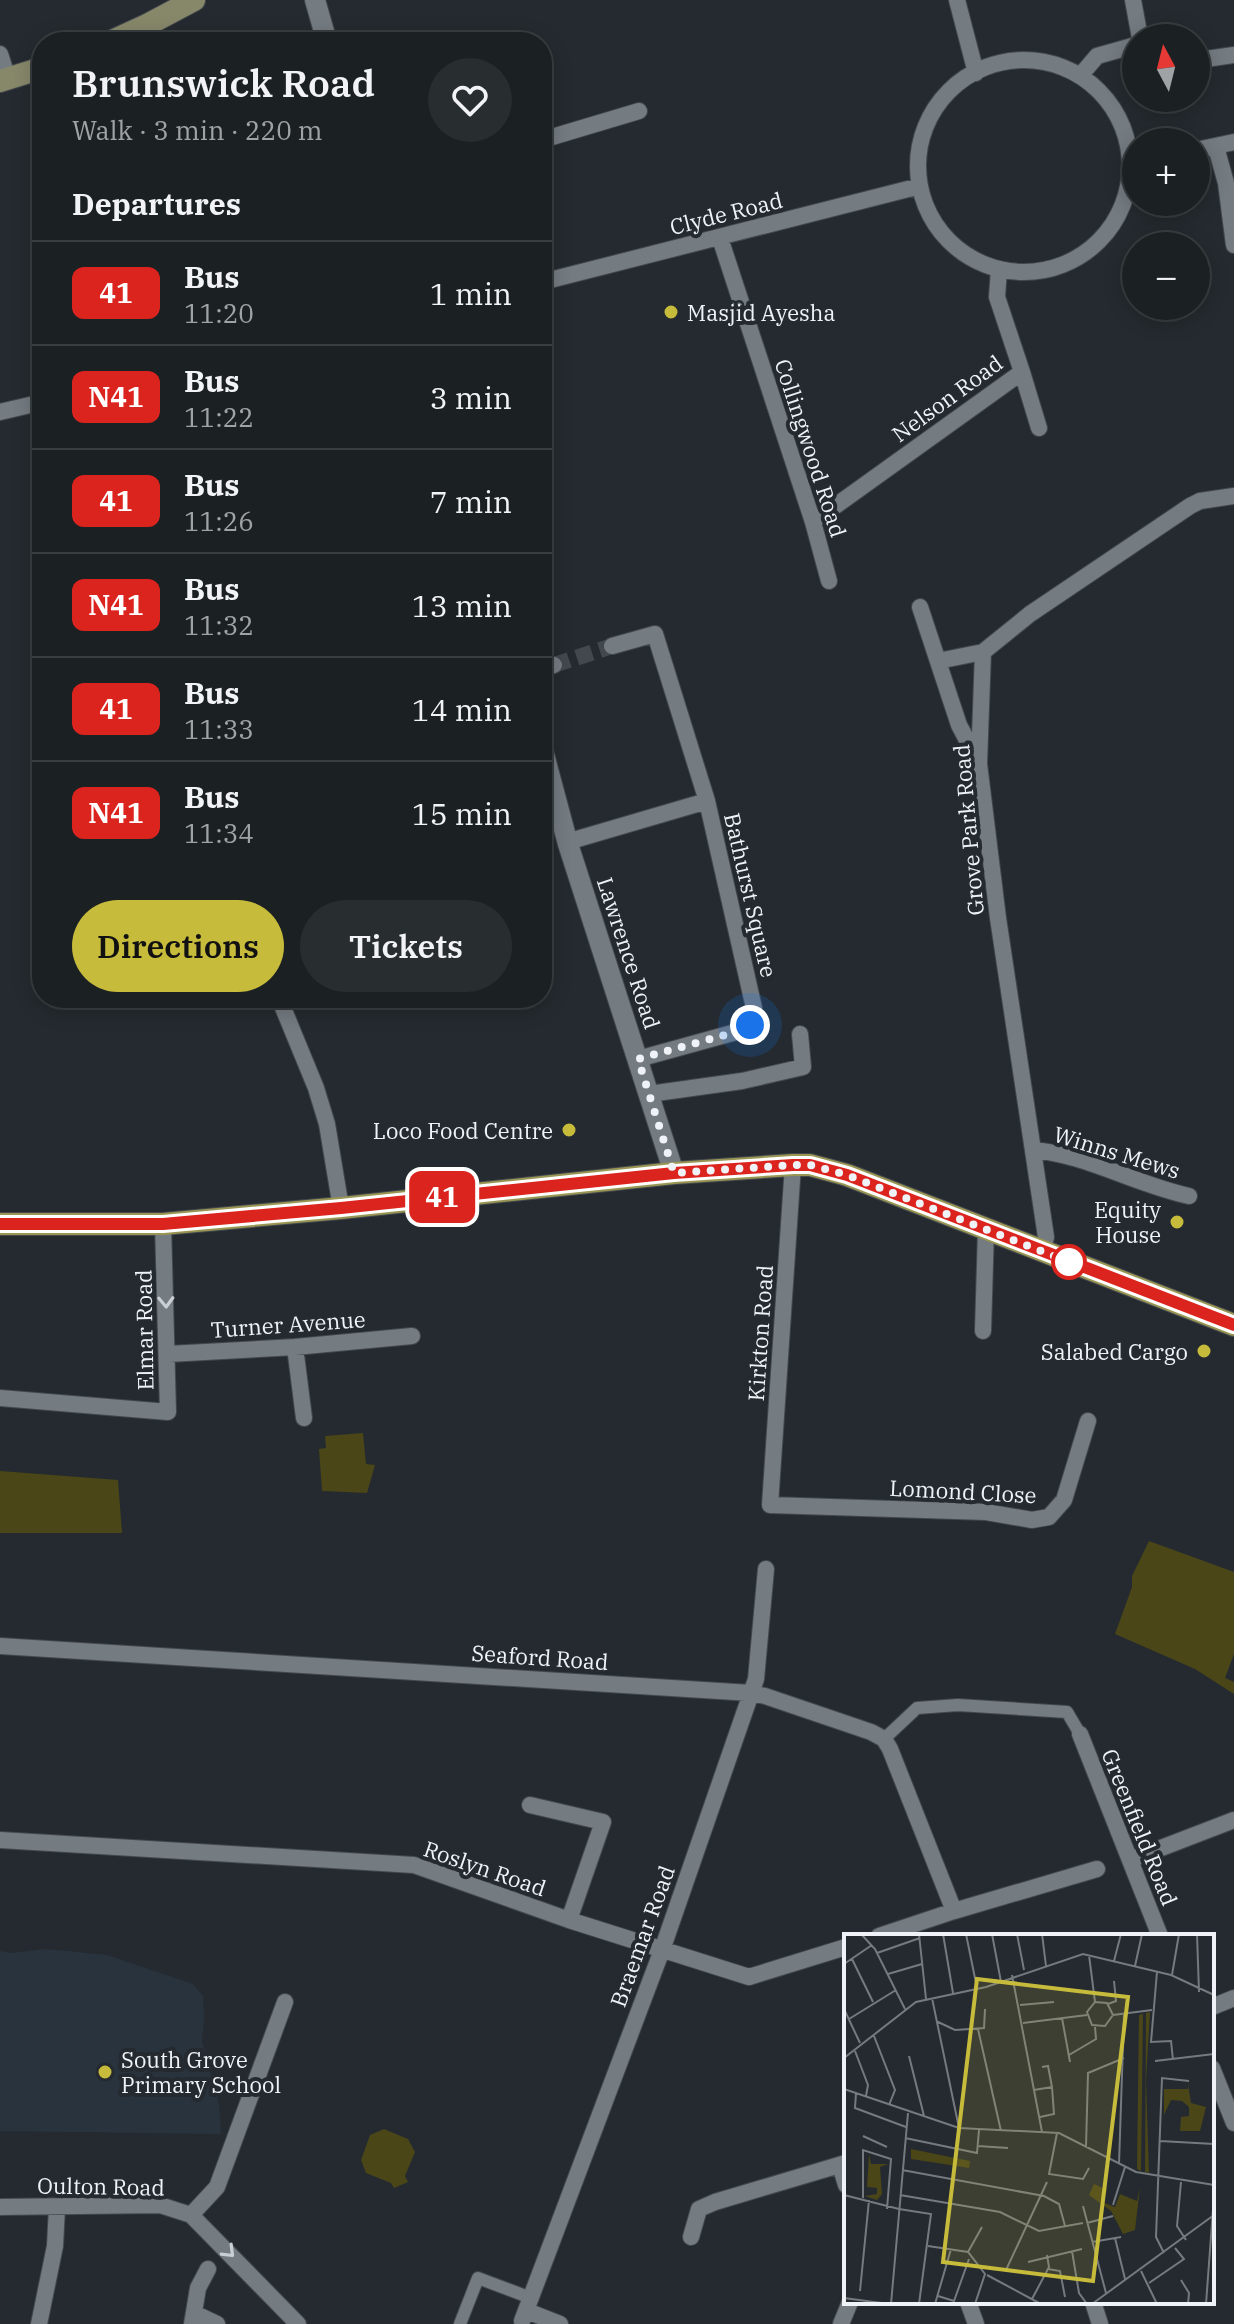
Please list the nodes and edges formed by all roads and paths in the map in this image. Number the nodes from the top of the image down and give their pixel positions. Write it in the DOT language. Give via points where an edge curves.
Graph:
graph roads {
  1 [pos="194,0"];
  2 [pos="315,0"];
  3 [pos="957,0"];
  4 [pos="1133,0"];
  5 [pos="1137,24"];
  6 [pos="132,32"];
  7 [pos="324,32"];
  8 [pos="1122,49"];
  9 [pos="0,54"];
  10 [pos="1234,55"];
  11 [pos="1210,58"];
  12 [pos="32,71"];
  13 [pos="976,73"];
  14 [pos="1080,76"];
  15 [pos="4,80"];
  16 [pos="639,111"];
  17 [pos="1122,128"];
  18 [pos="552,137"];
  19 [pos="1234,142"];
  20 [pos="1216,147"];
  21 [pos="1210,148"];
  22 [pos="920,186"];
  23 [pos="1122,206"];
  24 [pos="720,238"];
  25 [pos="1234,245"];
  26 [pos="999,269"];
  27 [pos="552,280"];
  28 [pos="1022,372"];
  29 [pos="32,405"];
  30 [pos="0,412"];
  31 [pos="1039,428"];
  32 [pos="1234,496"];
  33 [pos="813,522"];
  34 [pos="829,581"];
  35 [pos="920,607"];
  36 [pos="612,646"];
  37 [pos="983,652"];
  38 [pos="938,661"];
  39 [pos="979,764"];
  40 [pos="552,785"];
  41 [pos="707,801"];
  42 [pos="567,842"];
  43 [pos="283,1008"];
  44 [pos="800,1034"];
  45 [pos="638,1059"];
  46 [pos="649,1094"];
  47 [pos="1033,1150"];
  48 [pos="793,1165"];
  49 [pos="674,1173"];
  50 [pos="1189,1196"];
  51 [pos="341,1208"];
  52 [pos="0,1224"];
  53 [pos="163,1224"];
  54 [pos="986,1229"];
  55 [pos="1042,1251"];
  56 [pos="1234,1325"];
  57 [pos="983,1331"];
  58 [pos="412,1336"];
  59 [pos="295,1347"];
  60 [pos="168,1354"];
  61 [pos="0,1398"];
  62 [pos="304,1418"];
  63 [pos="1088,1421"];
  64 [pos="770,1505"];
  65 [pos="766,1569"];
  66 [pos="0,1646"];
  67 [pos="751,1693"];
  68 [pos="1080,1734"];
  69 [pos="884,1739"];
  70 [pos="530,1805"];
  71 [pos="1234,1820"];
  72 [pos="0,1840"];
  73 [pos="1130,1860"];
  74 [pos="1097,1869"];
  75 [pos="954,1911"];
  76 [pos="569,1920"];
  77 [pos="885,1934"];
  78 [pos="1159,1934"];
  79 [pos="844,1948"];
  80 [pos="662,1950"];
  81 [pos="1234,1998"];
  82 [pos="285,2002"];
  83 [pos="1214,2006"];
  84 [pos="1214,2073"];
  85 [pos="1234,2123"];
  86 [pos="843,2164"];
  87 [pos="0,2207"];
  88 [pos="57,2207"];
  89 [pos="191,2215"];
  90 [pos="691,2237"];
  91 [pos="208,2269"];
  92 [pos="849,2304"];
  93 [pos="969,2304"];
  94 [pos="1094,2304"];
  95 [pos="526,2310"];
  96 [pos="193,2318"];
  97 [pos="39,2324"];
  98 [pos="217,2324"];
  99 [pos="298,2324"];
  100 [pos="460,2324"];
  101 [pos="560,2324"];
  102 [pos="841,2324"];
  103 [pos="976,2324"];
  104 [pos="1100,2324"];
  1 -- 6 [label="main road"];
  2 -- 7 [label="street"];
  3 -- 13 [label="street"];
  4 -- 5 [label="street"];
  8 -- 14 [label="street" via="1097,56"];
  9 -- 15 [label="street"];
  10 -- 11 [label="street"];
  12 -- 15 [label="main road"];
  13 -- 14 [label="street" via="1027,61"];
  13 -- 22 [label="street" via="947,94 928,121 919,153"];
  14 -- 17 [label="street" via="1097,90"];
  16 -- 18 [label="street"];
  19 -- 20 [label="street"];
  20 -- 21 [label="street"];
  20 -- 25 [label="street"];
  22 -- 24 [label="street, Clyde Road"];
  22 -- 26 [label="street" via="944,235 969,257"];
  23 -- 26 [label="street" via="1108,231 1075,259 1054,268"];
  24 -- 27 [label="street, Clyde Road"];
  24 -- 33 [label="street, Collingwood Road"];
  26 -- 28 [label="street, Nelson Road" via="997,297"];
  28 -- 31 [label="street"];
  28 -- 33 [label="street, Nelson Road"];
  29 -- 30 [label="street"];
  32 -- 37 [label="street" via="1190,506"];
  33 -- 34 [label="street, Collingwood Road"];
  35 -- 38 [label="street"];
  36 -- 41 [label="street, Bathurst Square" via="655,634"];
  37 -- 38 [label="street"];
  37 -- 39 [label="street, Grove Park Road"];
  38 -- 39 [label="street" via="959,725"];
  39 -- 47 [label="street, Grove Park Road"];
  40 -- 42 [label="street, Lawrence Road"];
  41 -- 42 [label="street, Bathurst Square"];
  41 -- 45 [label="street, Bathurst Square" via="754,1017 736,1032"];
  42 -- 45 [label="street, Lawrence Road"];
  43 -- 51 [label="street" via="327,1124"];
  44 -- 46 [label="street" via="803,1067"];
  45 -- 46 [label="street, Lawrence Road"];
  46 -- 49 [label="street, Lawrence Road"];
  47 -- 50 [label="street, Winns Mews" via="1054,1152"];
  47 -- 55 [label="street, Grove Park Road" via="1046,1237"];
  48 -- 49 [label="main road"];
  48 -- 54 [label="main road" via="847,1175"];
  48 -- 64 [label="street, Kirkton Road"];
  49 -- 51 [label="main road"];
  51 -- 53 [label="main road"];
  52 -- 53 [label="main road"];
  53 -- 60 [label="street, Elmar Road, one-way"];
  54 -- 55 [label="main road"];
  54 -- 57 [label="street"];
  55 -- 56 [label="main road"];
  58 -- 59 [label="street, Turner Avenue"];
  59 -- 60 [label="street, Turner Avenue"];
  59 -- 62 [label="street"];
  60 -- 61 [label="street, Elmar Road" via="168,1412"];
  63 -- 64 [label="street, Lomond Close" via="1064,1500 1049,1517"];
  65 -- 67 [label="street, Braemar Road"];
  66 -- 67 [label="street, Seaford Road"];
  67 -- 69 [label="street, Seaford Road"];
  67 -- 80 [label="street, Braemar Road"];
  68 -- 69 [label="street" via="1067,1712 958,1705 917,1708"];
  68 -- 73 [label="street, Greenfield Road"];
  69 -- 75 [label="street"];
  70 -- 76 [label="street" via="603,1822"];
  71 -- 73 [label="street"];
  72 -- 76 [label="street, Roslyn Road" via="414,1865"];
  73 -- 78 [label="street, Greenfield Road"];
  74 -- 75 [label="street"];
  75 -- 77 [label="street"];
  76 -- 80 [label="street, Roslyn Road"];
  79 -- 80 [label="street, Roslyn Road" via="749,1977"];
  80 -- 95 [label="street, Braemar Road"];
  81 -- 83 [label="street"];
  82 -- 89 [label="street" via="217,2187"];
  84 -- 85 [label="street"];
  86 -- 90 [label="street" via="699,2209"];
  87 -- 88 [label="street, Oulton Road"];
  88 -- 89 [label="street, Oulton Road" via="160,2205"];
  88 -- 97 [label="street"];
  89 -- 99 [label="street, Oulton Road, one-way"];
  91 -- 96 [label="street" via="198,2288"];
  92 -- 102 [label="street"];
  93 -- 103 [label="street"];
  94 -- 104 [label="street"];
  95 -- 100 [label="street" via="478,2278"];
  95 -- 101 [label="street"];
  96 -- 98 [label="street"];
}
